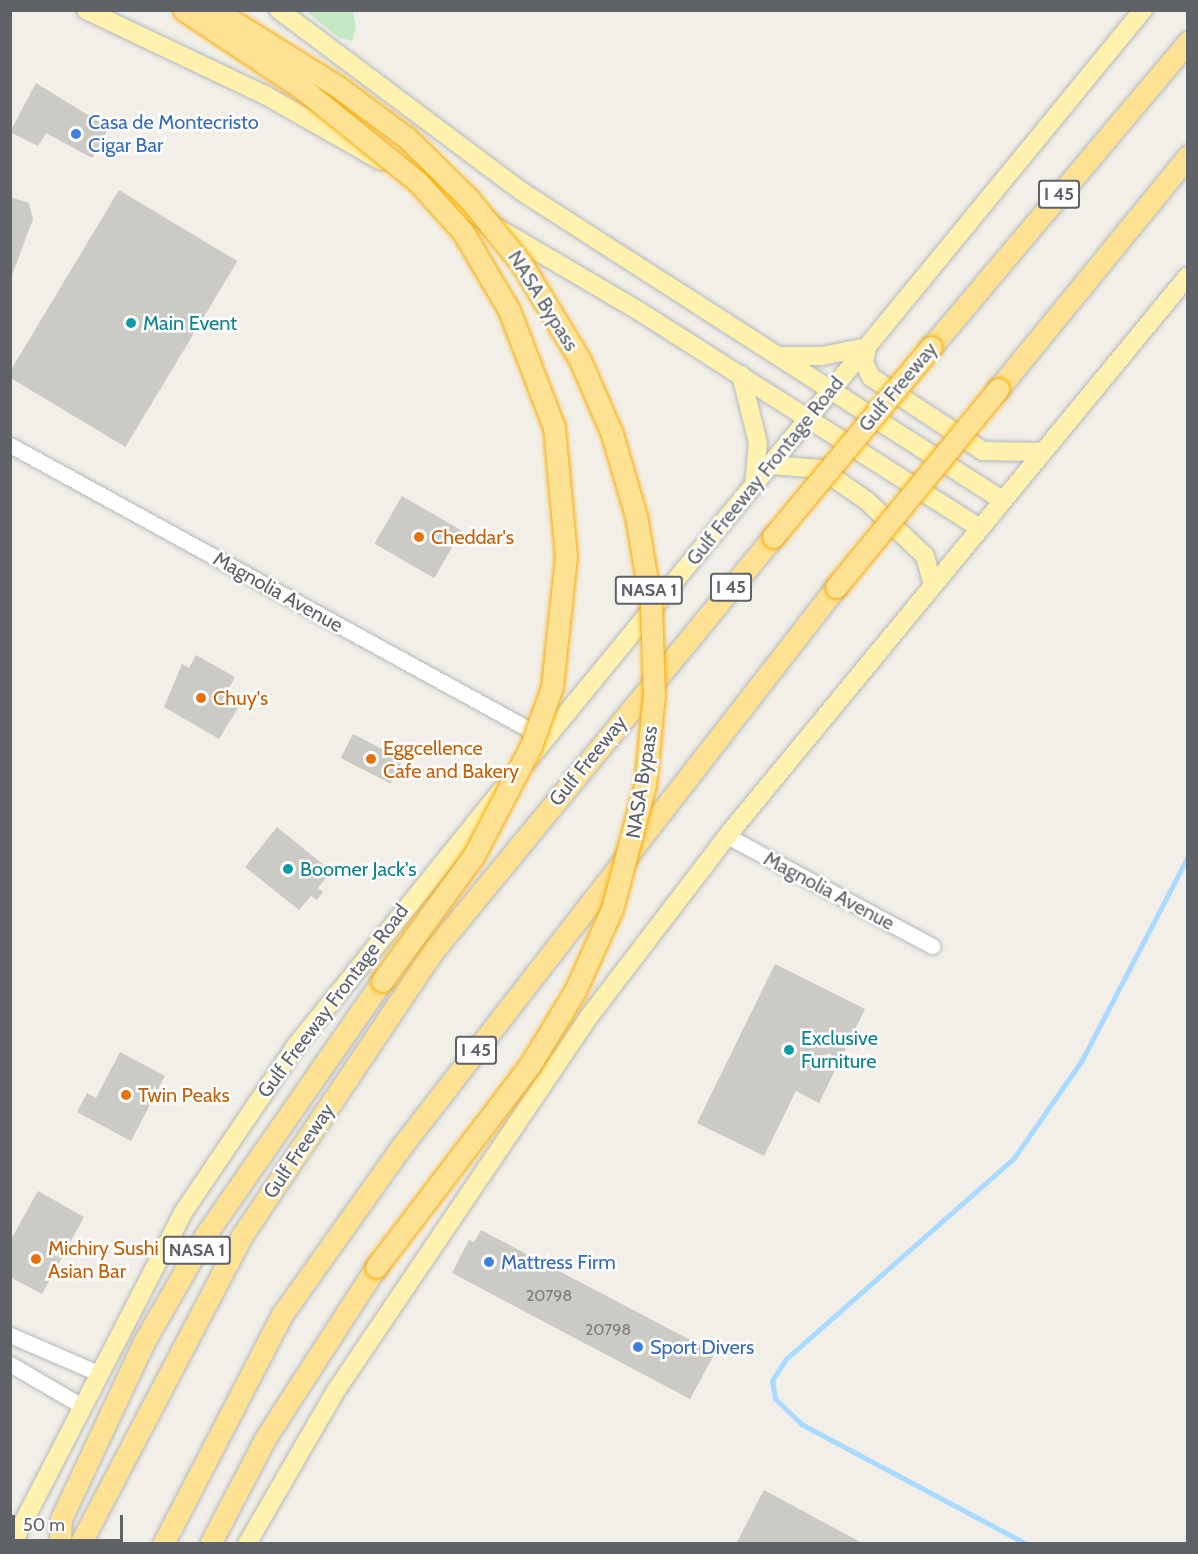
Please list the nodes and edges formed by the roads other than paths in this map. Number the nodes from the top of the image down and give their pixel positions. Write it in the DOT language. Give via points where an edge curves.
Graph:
graph roads {
  1 [pos="86,10"];
  2 [pos="184,10"];
  3 [pos="215,10"];
  4 [pos="279,10"];
  5 [pos="1142,11"];
  6 [pos="1188,42"];
  7 [pos="1188,156"];
  8 [pos="1188,276"];
  9 [pos="867,347"];
  10 [pos="778,356"];
  11 [pos="741,375"];
  12 [pos="831,390"];
  13 [pos="808,418"];
  14 [pos="10,445"];
  15 [pos="1042,452"];
  16 [pos="770,465"];
  17 [pos="754,485"];
  18 [pos="1002,501"];
  19 [pos="979,528"];
  20 [pos="933,585"];
  21 [pos="546,739"];
  22 [pos="727,836"];
  23 [pos="932,946"];
  24 [pos="10,1335"];
  25 [pos="10,1364"];
  26 [pos="100,1374"];
  27 [pos="82,1407"];
  28 [pos="12,1544"];
  29 [pos="60,1544"];
  30 [pos="80,1544"];
  31 [pos="163,1544"];
  32 [pos="210,1544"];
  33 [pos="246,1544"];
  1 -- 11 [label="main road, NASA Bypass" via="266,95 514,236"];
  2 -- 29 [label="highway, NASA Bypass / NASA 1, bridge" via="303,89 418,182 463,232 509,310 554,427 566,556 552,687 531,746 474,855 206,1234 145,1340 62,1519"];
  3 -- 32 [label="highway, NASA Bypass / NASA 1, bridge" via="338,87 407,138 469,198 521,262 580,360 612,434 636,516 651,605 654,694 645,785 612,909 575,991 530,1065 376,1267 266,1437"];
  4 -- 10 [label="main road" via="521,190"];
  5 -- 9 [label="main road, Gulf Freeway Frontage Road"];
  6 -- 30 [label="highway, Gulf Freeway / I 45, bridge" via="773,537 434,950 242,1237"];
  7 -- 31 [label="highway, I 45, bridge" via="836,587 401,1147 281,1316"];
  8 -- 15 [label="main road"];
  9 -- 10 [label="main road" via="822,356"];
  9 -- 12 [label="main road, Gulf Freeway Frontage Road"];
  9 -- 15 [label="main road" via="864,362 871,377 983,451"];
  10 -- 12 [label="main road"];
  11 -- 13 [label="main road, NASA Bypass"];
  11 -- 17 [label="main road" via="758,443"];
  12 -- 13 [label="main road, Gulf Freeway Frontage Road"];
  12 -- 18 [label="main road"];
  13 -- 16 [label="main road, Gulf Freeway Frontage Road"];
  13 -- 19 [label="main road, NASA Bypass"];
  14 -- 21 [label="street, Magnolia Avenue"];
  15 -- 18 [label="main road"];
  16 -- 17 [label="main road, Gulf Freeway Frontage Road"];
  16 -- 20 [label="main road" via="821,469 867,501 925,556"];
  17 -- 21 [label="main road, Gulf Freeway Frontage Road"];
  18 -- 19 [label="main road"];
  19 -- 20 [label="main road"];
  20 -- 22 [label="main road"];
  21 -- 26 [label="main road, Gulf Freeway Frontage Road" via="407,902 295,1047 184,1211"];
  22 -- 23 [label="street, Magnolia Avenue"];
  22 -- 33 [label="main road" via="588,1017 336,1389"];
  24 -- 26 [label="street"];
  25 -- 27 [label="street"];
  26 -- 27 [label="main road, Gulf Freeway Frontage Road"];
  27 -- 28 [label="main road, Gulf Freeway Frontage Road"];
}
